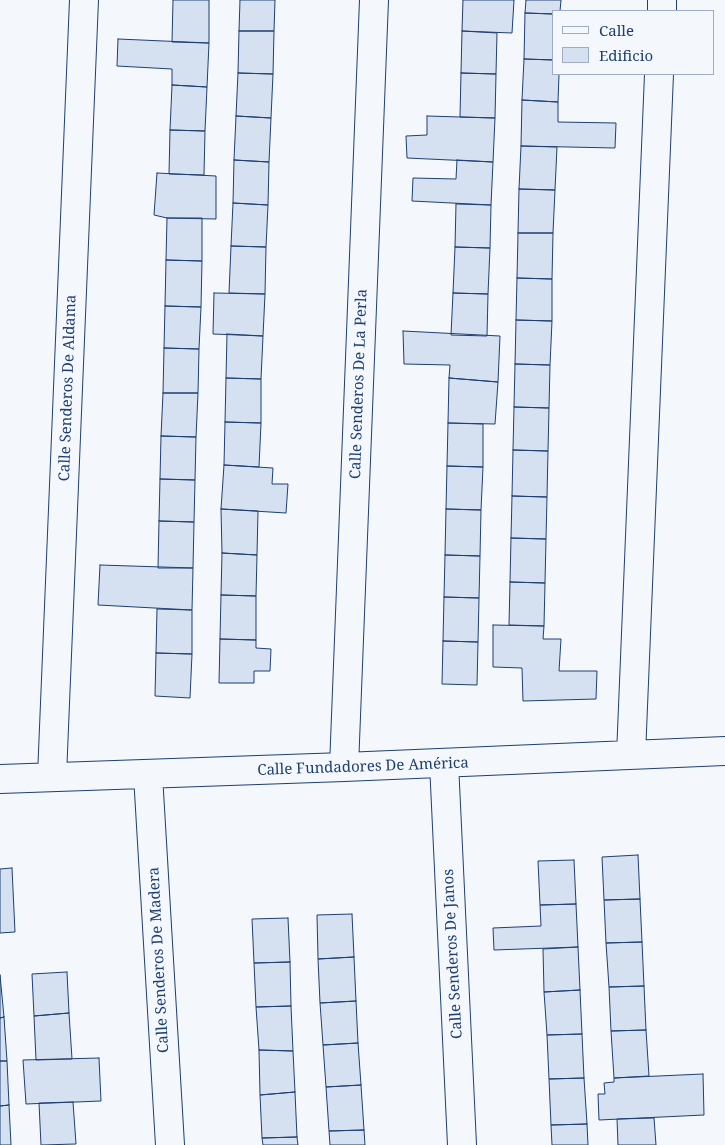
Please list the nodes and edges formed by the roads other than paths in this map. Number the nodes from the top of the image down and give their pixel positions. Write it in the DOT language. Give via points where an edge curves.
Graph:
graph roads {
  1 [pos="84,0"];
  2 [pos="374,0"];
  3 [pos="659,75"];
  4 [pos="725,751"];
  5 [pos="632,755"];
  6 [pos="444,764"];
  7 [pos="344,768"];
  8 [pos="148,775"];
  9 [pos="52,776"];
  10 [pos="0,779"];
  11 [pos="170,1145"];
  12 [pos="462,1145"];
  1 -- 9 [label="street, Calle Senderos De Aldama"];
  2 -- 7 [label="street, Calle Senderos De La Perla"];
  3 -- 5 [label="street"];
  4 -- 5 [label="street, Calle Fundadores De América"];
  5 -- 6 [label="street, Calle Fundadores De América"];
  6 -- 7 [label="street, Calle Fundadores De América"];
  6 -- 12 [label="street, Calle Senderos De Janos"];
  7 -- 8 [label="street, Calle Fundadores De América"];
  8 -- 9 [label="street, Calle Fundadores De América"];
  8 -- 11 [label="street, Calle Senderos De Madera"];
  9 -- 10 [label="street, Calle Fundadores De América"];
}
